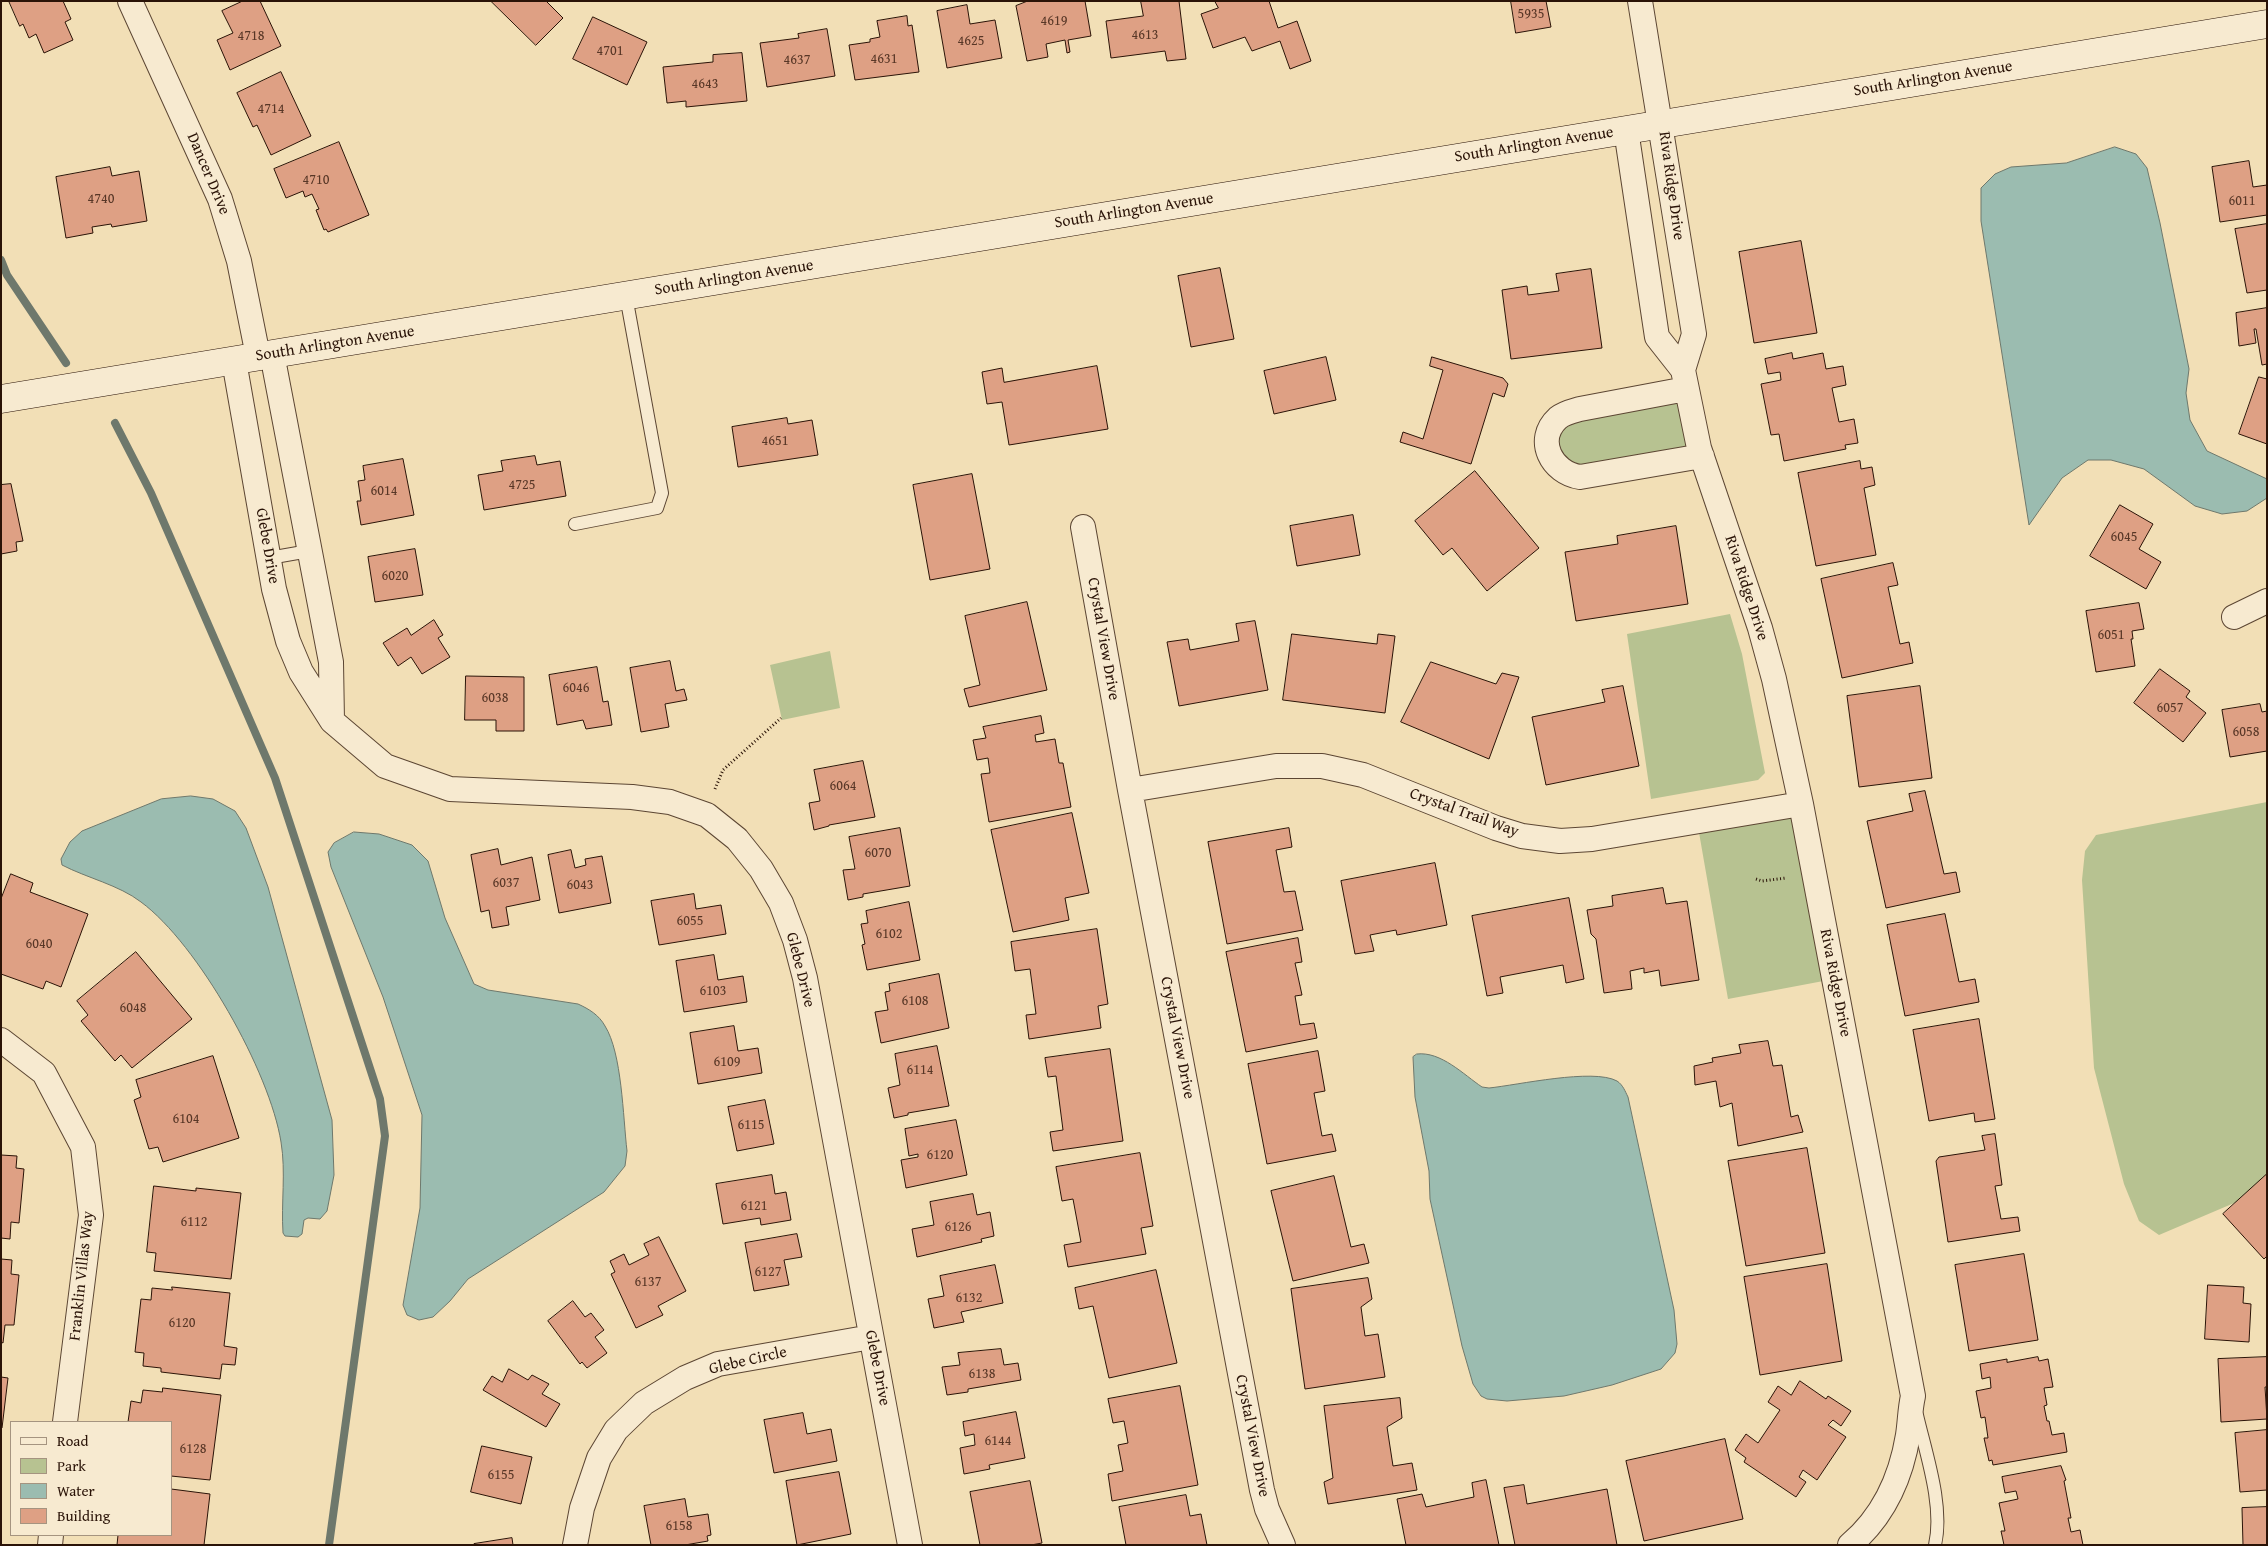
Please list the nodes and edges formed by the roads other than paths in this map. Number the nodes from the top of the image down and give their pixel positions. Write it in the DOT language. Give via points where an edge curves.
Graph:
graph roads {
  1 [pos="130,1"];
  2 [pos="1640,1"];
  3 [pos="2267,24"];
  4 [pos="1661,124"];
  5 [pos="1626,130"];
  6 [pos="626,296"];
  7 [pos="255,357"];
  8 [pos="1684,380"];
  9 [pos="1,399"];
  10 [pos="1702,456"];
  11 [pos="575,524"];
  12 [pos="1083,527"];
  13 [pos="309,551"];
  14 [pos="269,558"];
  15 [pos="2267,600"];
  16 [pos="2234,617"];
  17 [pos="332,721"];
  18 [pos="1130,790"];
  19 [pos="1801,804"];
  20 [pos="1,1040"];
  21 [pos="871,1337"];
  22 [pos="1913,1396"];
  23 [pos="65,1421"];
  24 [pos="1262,1490"];
  25 [pos="576,1545"];
  26 [pos="910,1545"];
  27 [pos="1272,1545"];
  28 [pos="1282,1545"];
  29 [pos="1850,1545"];
  30 [pos="1935,1545"];
  1 -- 7 [label="street, Dancer Drive" via="220,199 239,261"];
  2 -- 4 [label="street, Riva Ridge Drive"];
  3 -- 4 [label="main road, South Arlington Avenue"];
  4 -- 5 [label="main road, South Arlington Avenue"];
  4 -- 8 [label="street, Riva Ridge Drive" via="1694,334"];
  5 -- 6 [label="main road, South Arlington Avenue"];
  5 -- 8 [label="street, Riva Ridge Drive" via="1657,338"];
  6 -- 7 [label="main road, South Arlington Avenue"];
  6 -- 11 [label="lane" via="662,493 658,508"];
  7 -- 9 [label="main road, South Arlington Avenue"];
  7 -- 13 [label="street"];
  7 -- 14 [label="street, Glebe Drive"];
  8 -- 10 [label="street, Riva Ridge Drive"];
  8 -- 10 [label="street" via="1559,417 1549,434 1548,449 1556,466 1569,475 1580,477"];
  10 -- 19 [label="street, Riva Ridge Drive" via="1760,628"];
  12 -- 18 [label="street, Crystal View Drive"];
  13 -- 14 [label="lane"];
  13 -- 17 [label="street" via="331,662"];
  14 -- 17 [label="street, Glebe Drive" via="288,641 301,672"];
  15 -- 16 [label="street"];
  17 -- 21 [label="street, Glebe Drive" via="385,766 450,789 632,796 670,802 707,815 737,839 781,903 795,940"];
  18 -- 19 [label="street, Crystal Trail Way" via="1276,766 1322,766 1362,775 1496,828 1522,836 1560,841 1592,839"];
  18 -- 24 [label="street, Crystal View Drive"];
  19 -- 22 [label="street, Riva Ridge Drive"];
  20 -- 23 [label="street, Franklin Villas Way" via="44,1073 83,1147 91,1215"];
  21 -- 25 [label="street, Glebe Circle" via="718,1364 685,1378 644,1403 616,1430 599,1458 582,1508"];
  21 -- 26 [label="street, Glebe Drive"];
  22 -- 29 [label="street, Riva Ridge Drive" via="1900,1474 1879,1513"];
  22 -- 30 [label="lane" via="1939,1528"];
  24 -- 27 [label="lane"];
  24 -- 28 [label="street, Crystal View Drive"];
}
